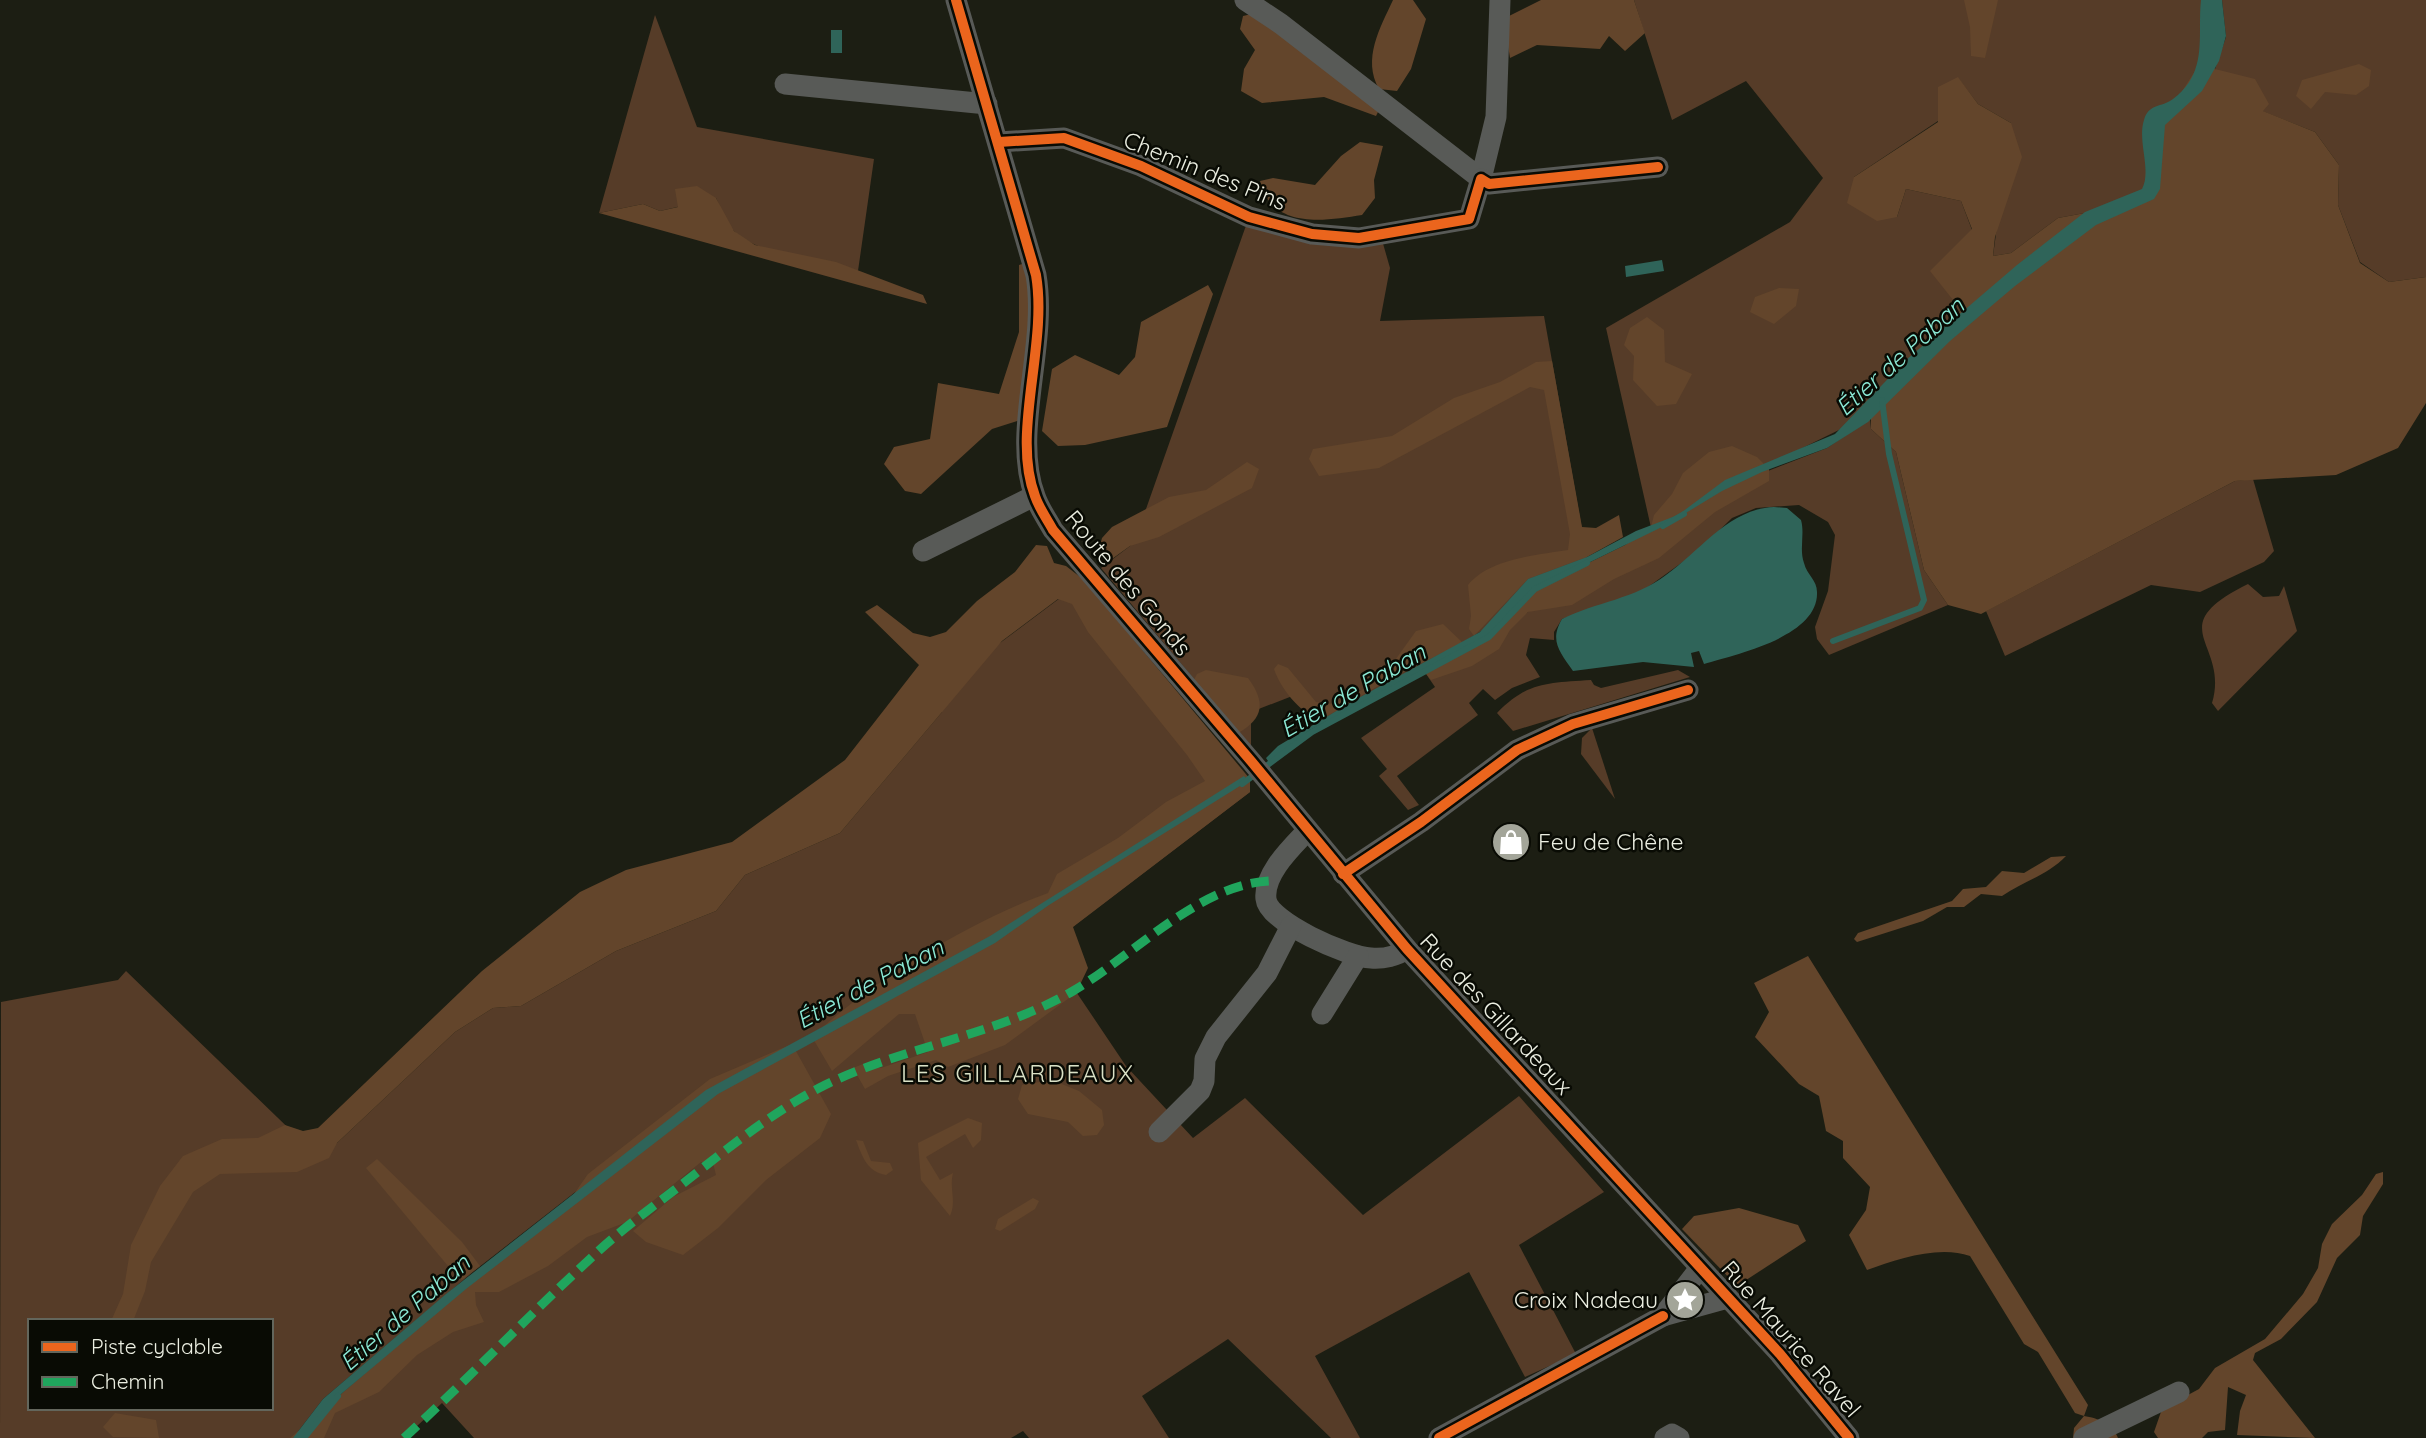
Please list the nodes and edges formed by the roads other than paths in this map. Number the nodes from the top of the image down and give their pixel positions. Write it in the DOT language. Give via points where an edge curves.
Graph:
graph roads {
  1 [pos="956,0"];
  2 [pos="1245,0"];
  3 [pos="1500,0"];
  4 [pos="785,84"];
  5 [pos="987,104"];
  6 [pos="999,142"];
  7 [pos="1658,167"];
  8 [pos="1481,179"];
  9 [pos="1034,496"];
  10 [pos="923,551"];
  11 [pos="1688,690"];
  12 [pos="1269,782"];
  13 [pos="1307,831"];
  14 [pos="1343,874"];
  15 [pos="1291,926"];
  16 [pos="1406,949"];
  17 [pos="1357,956"];
  18 [pos="1322,1014"];
  19 [pos="1160,1132"];
  20 [pos="1700,1268"];
  21 [pos="1728,1298"];
  22 [pos="1663,1315"];
  23 [pos="2179,1392"];
  24 [pos="1439,1438"];
  25 [pos="1665,1438"];
  26 [pos="1679,1438"];
  27 [pos="1849,1438"];
  28 [pos="2084,1438"];
  1 -- 5 [label="street, Route des Gonds"];
  2 -- 8 [label="street"];
  3 -- 8 [label="street" via="1496,117"];
  4 -- 5 [label="street"];
  5 -- 6 [label="street, Route des Gonds"];
  6 -- 8 [label="street, Chemin des Pins" via="1064,138 1141,166 1249,217 1312,234 1359,238 1469,219"];
  6 -- 9 [label="street, Route des Gonds" via="1040,300 1027,447"];
  7 -- 8 [label="street" via="1489,184"];
  9 -- 10 [label="street"];
  9 -- 12 [label="street, Route des Gonds" via="1053,530"];
  11 -- 14 [label="street" via="1573,724 1528,744"];
  12 -- 13 [label="street, Rue des Gillardeaux"];
  13 -- 14 [label="street, Rue des Gillardeaux"];
  13 -- 15 [label="street" via="1279,865 1265,896 1271,913"];
  14 -- 16 [label="street, Rue des Gillardeaux"];
  15 -- 17 [label="street"];
  15 -- 19 [label="street" via="1267,973 1216,1037 1205,1059 1200,1091"];
  16 -- 17 [label="street" via="1372,959"];
  16 -- 20 [label="street, Rue des Gillardeaux"];
  17 -- 18 [label="street"];
  20 -- 21 [label="street, Rue Maurice Ravel"];
  20 -- 22 [label="street"];
  21 -- 22 [label="street"];
  21 -- 27 [label="street, Rue Maurice Ravel"];
  22 -- 24 [label="street"];
  23 -- 28 [label="street"];
  25 -- 26 [label="street" via="1672,1434"];
}
